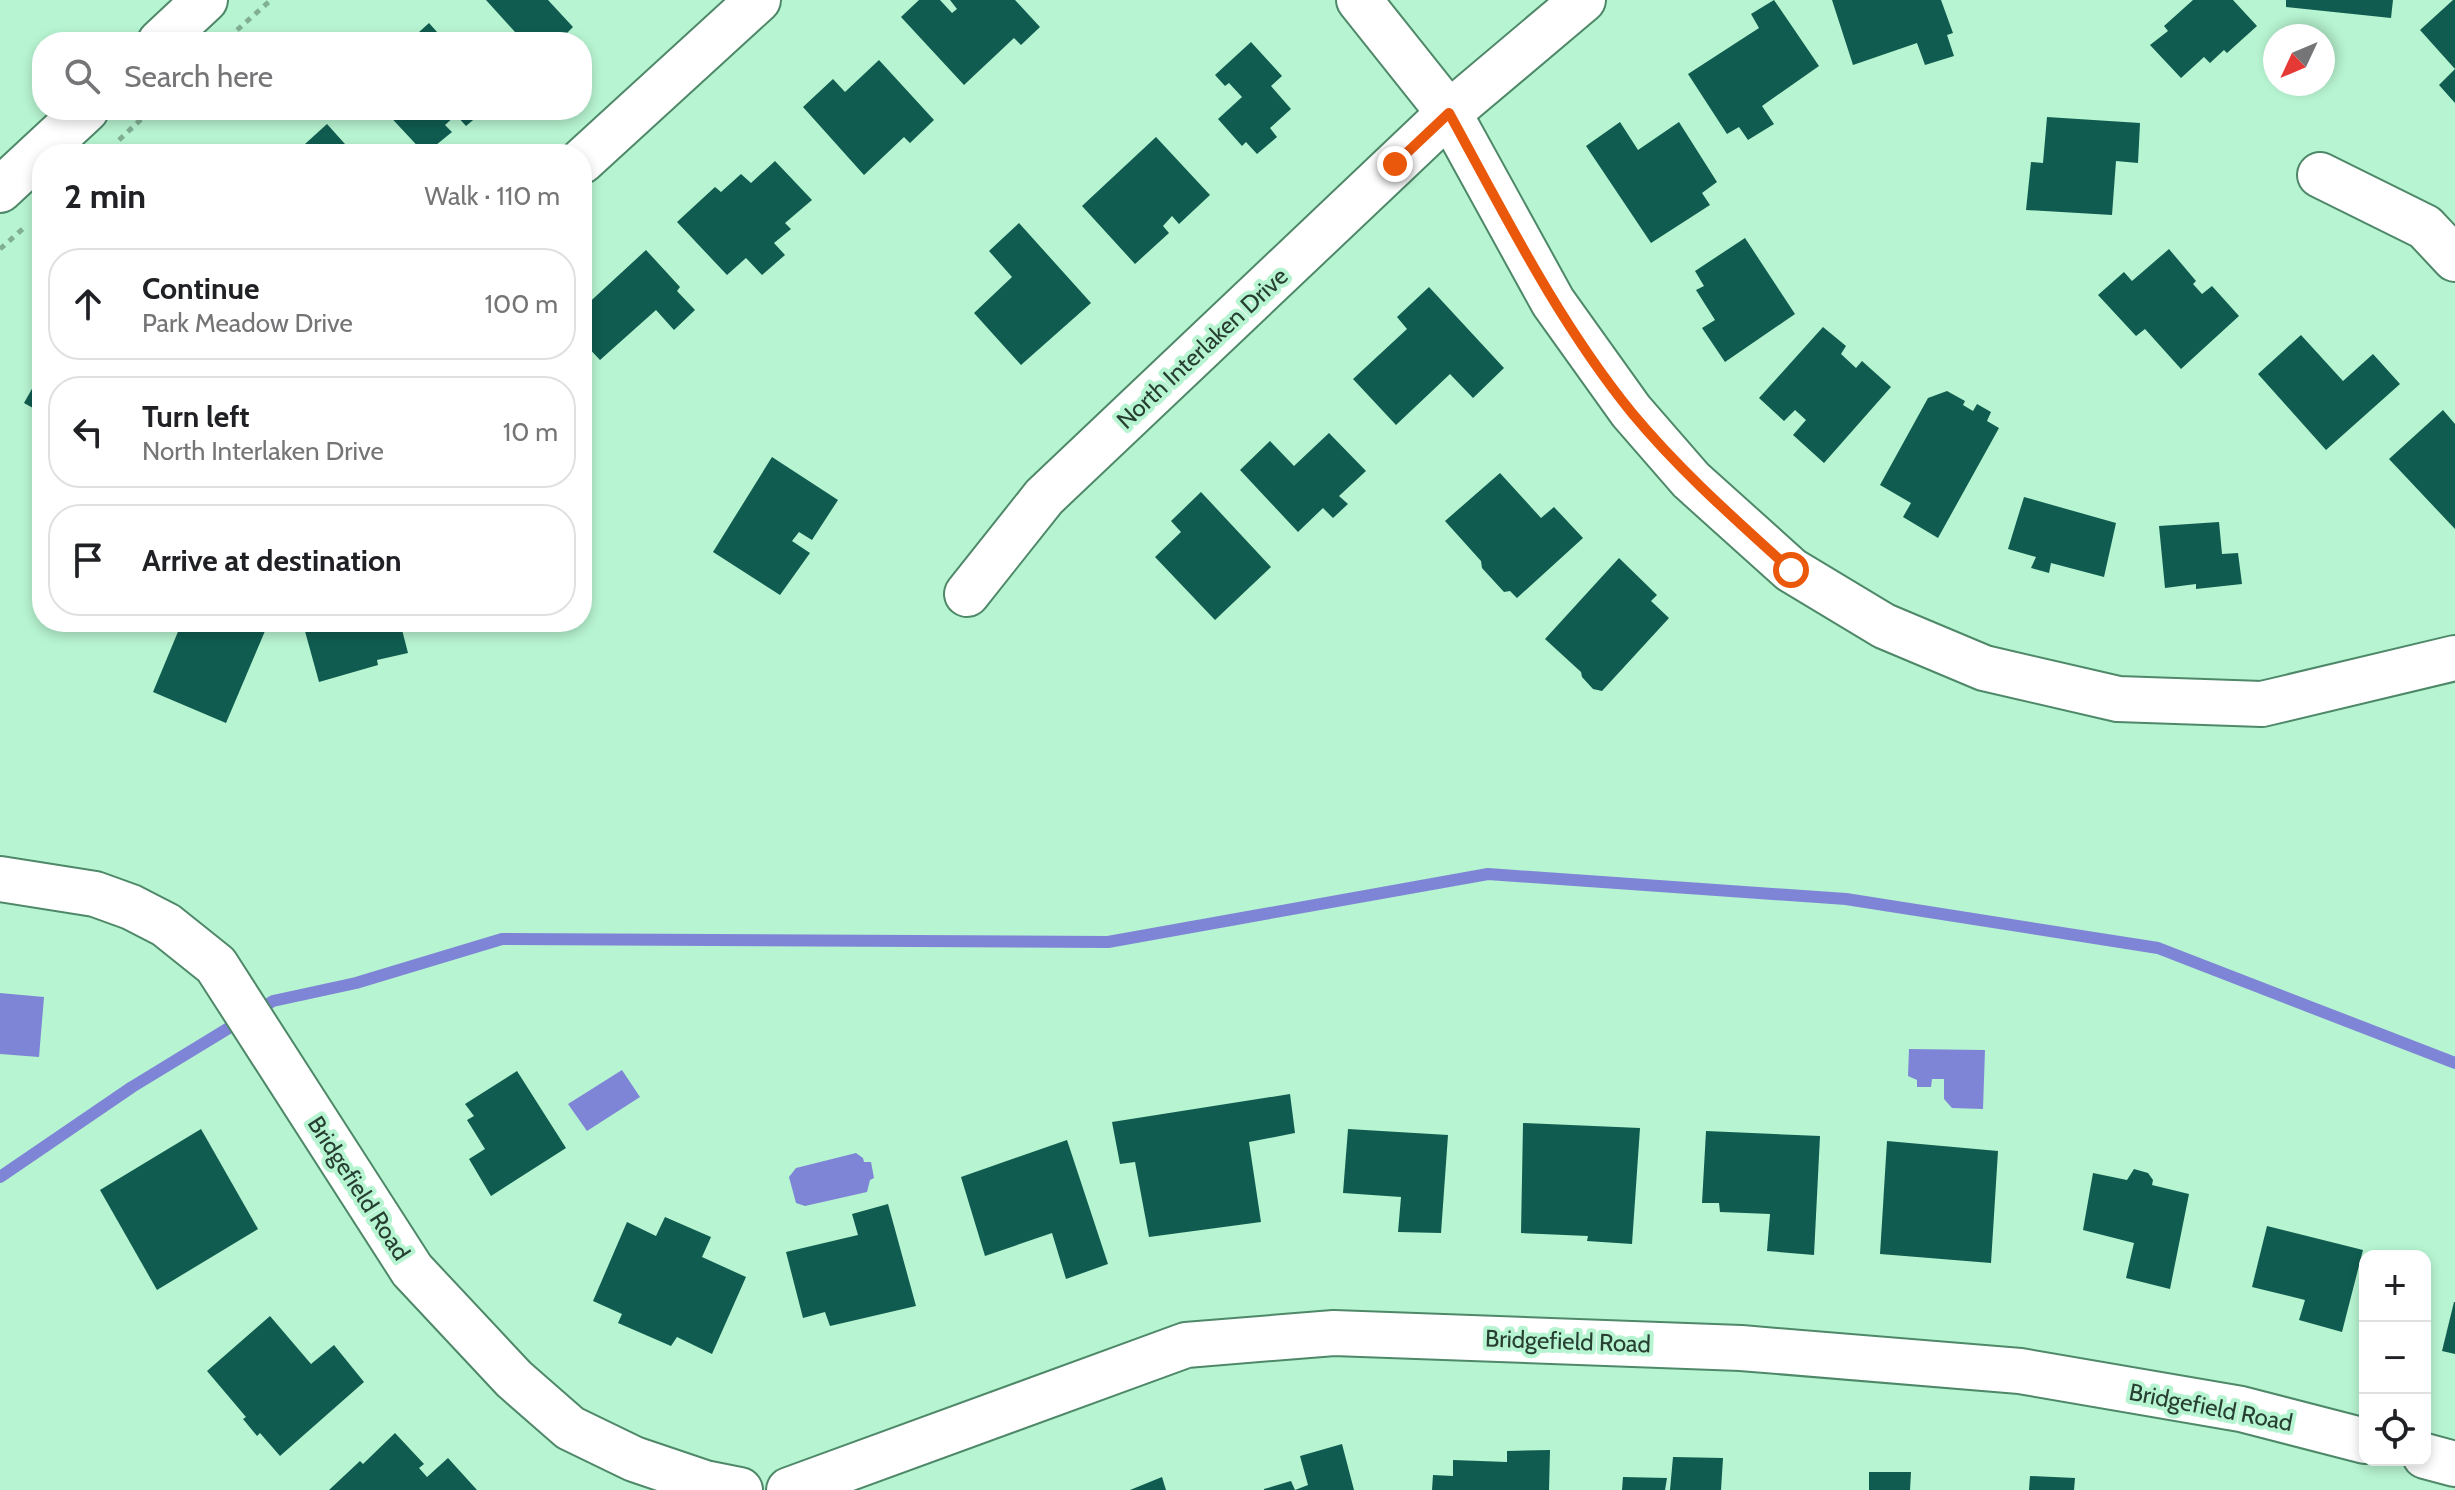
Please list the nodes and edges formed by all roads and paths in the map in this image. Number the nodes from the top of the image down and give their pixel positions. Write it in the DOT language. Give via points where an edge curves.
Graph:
graph roads {
  1 [pos="205,0"];
  2 [pos="271,0"];
  3 [pos="758,0"];
  4 [pos="1359,0"];
  5 [pos="1583,0"];
  6 [pos="171,32"];
  7 [pos="235,32"];
  8 [pos="1449,113"];
  9 [pos="75,120"];
  10 [pos="140,120"];
  11 [pos="49,144"];
  12 [pos="114,144"];
  13 [pos="592,152"];
  14 [pos="32,160"];
  15 [pos="2320,175"];
  16 [pos="0,190"];
  17 [pos="32,220"];
  18 [pos="0,249"];
  19 [pos="2455,259"];
  20 [pos="967,594"];
  21 [pos="2455,658"];
  22 [pos="0,879"];
  23 [pos="2359,1439"];
  24 [pos="2431,1458"];
  25 [pos="2455,1464"];
  26 [pos="740,1490"];
  27 [pos="789,1490"];
  1 -- 6 [label="street"];
  2 -- 7 [label="path"];
  3 -- 13 [label="street"];
  4 -- 8 [label="street"];
  5 -- 8 [label="street, North Interlaken Drive"];
  8 -- 20 [label="street, North Interlaken Drive" via="1044,497"];
  8 -- 21 [label="street" via="1553,302 1631,411 1691,480 1791,570 1884,626 1984,668 2118,699 2262,704"];
  9 -- 11 [label="street"];
  10 -- 12 [label="path"];
  14 -- 16 [label="street"];
  15 -- 19 [label="street" via="2425,227"];
  17 -- 18 [label="path"];
  22 -- 26 [label="street, Bridgefield Road" via="95,894 131,907 166,925 216,965 412,1270 514,1379 570,1428 634,1459"];
  23 -- 27 [label="street, Bridgefield Road" via="2241,1409 2020,1371 1741,1348 1334,1333 1186,1345"];
  24 -- 25 [label="street"];
}
